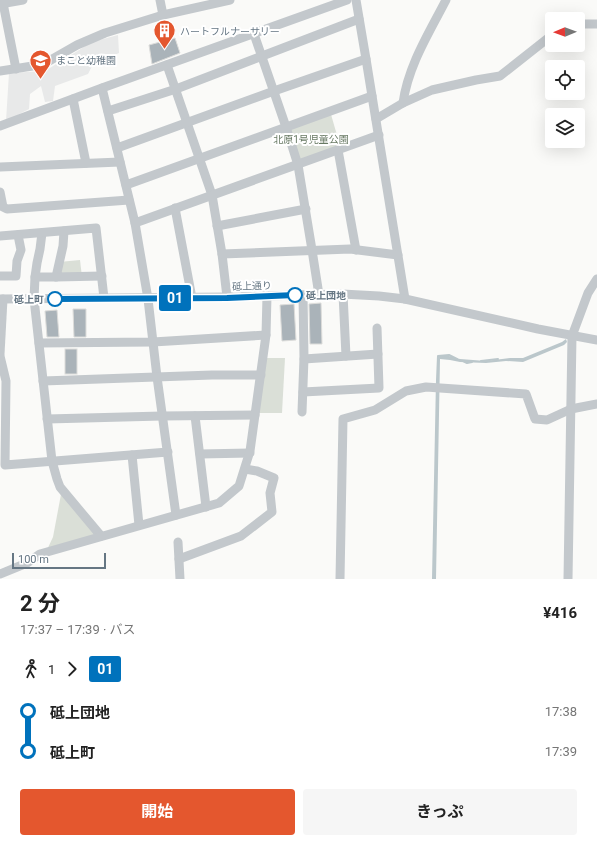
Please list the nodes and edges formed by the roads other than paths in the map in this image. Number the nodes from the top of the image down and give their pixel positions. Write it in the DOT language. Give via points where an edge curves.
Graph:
graph roads {
  1 [pos="22,0"];
  2 [pos="160,0"];
  3 [pos="230,0"];
  4 [pos="347,0"];
  5 [pos="356,0"];
  6 [pos="446,0"];
  7 [pos="1,4"];
  8 [pos="163,15"];
  9 [pos="359,19"];
  10 [pos="585,24"];
  11 [pos="597,24"];
  12 [pos="254,34"];
  13 [pos="545,41"];
  14 [pos="262,56"];
  15 [pos="366,59"];
  16 [pos="167,65"];
  17 [pos="16,69"];
  18 [pos="0,71"];
  19 [pos="102,88"];
  20 [pos="176,89"];
  21 [pos="274,91"];
  22 [pos="372,96"];
  23 [pos="73,99"];
  24 [pos="403,103"];
  25 [pos="108,111"];
  26 [pos="376,119"];
  27 [pos="188,122"];
  28 [pos="0,126"];
  29 [pos="286,127"];
  30 [pos="378,135"];
  31 [pos="117,148"];
  32 [pos="338,150"];
  33 [pos="200,158"];
  34 [pos="120,162"];
  35 [pos="86,163"];
  36 [pos="298,165"];
  37 [pos="0,167"];
  38 [pos="126,185"];
  39 [pos="0,192"];
  40 [pos="212,195"];
  41 [pos="129,200"];
  42 [pos="174,208"];
  43 [pos="306,209"];
  44 [pos="135,223"];
  45 [pos="217,226"];
  46 [pos="64,231"];
  47 [pos="42,233"];
  48 [pos="18,235"];
  49 [pos="0,236"];
  50 [pos="312,250"];
  51 [pos="356,250"];
  52 [pos="222,254"];
  53 [pos="398,255"];
  54 [pos="0,276"];
  55 [pos="102,276"];
  56 [pos="35,277"];
  57 [pos="56,277"];
  58 [pos="597,279"];
  59 [pos="343,294"];
  60 [pos="303,295"];
  61 [pos="319,295"];
  62 [pos="267,296"];
  63 [pos="104,298"];
  64 [pos="148,298"];
  65 [pos="192,298"];
  66 [pos="227,298"];
  67 [pos="2,299"];
  68 [pos="34,299"];
  69 [pos="405,299"];
  70 [pos="377,328"];
  71 [pos="266,335"];
  72 [pos="572,336"];
  73 [pos="597,340"];
  74 [pos="153,342"];
  75 [pos="39,343"];
  76 [pos="378,354"];
  77 [pos="0,355"];
  78 [pos="346,356"];
  79 [pos="304,359"];
  80 [pos="261,375"];
  81 [pos="157,378"];
  82 [pos="43,381"];
  83 [pos="303,392"];
  84 [pos="597,404"];
  85 [pos="571,409"];
  86 [pos="302,412"];
  87 [pos="255,415"];
  88 [pos="162,416"];
  89 [pos="195,416"];
  90 [pos="47,419"];
  91 [pos="168,452"];
  92 [pos="250,453"];
  93 [pos="200,454"];
  94 [pos="132,455"];
  95 [pos="52,461"];
  96 [pos="245,469"];
  97 [pos="206,507"];
  98 [pos="176,515"];
  99 [pos="139,525"];
  100 [pos="101,536"];
  101 [pos="178,542"];
  102 [pos="179,559"];
  103 [pos="0,574"];
  104 [pos="180,579"];
  105 [pos="340,579"];
  106 [pos="568,579"];
  1 -- 7 [label="street"];
  2 -- 8 [label="street"];
  3 -- 8 [label="street"];
  4 -- 12 [label="street"];
  5 -- 9 [label="street"];
  6 -- 24 [label="street" via="412,67"];
  7 -- 17 [label="street"];
  8 -- 17 [label="street" via="93,37 39,65"];
  9 -- 14 [label="street"];
  9 -- 15 [label="street"];
  10 -- 11 [label="street"];
  12 -- 14 [label="street"];
  12 -- 16 [label="street"];
  13 -- 24 [label="street" via="500,76 432,90"];
  14 -- 20 [label="street"];
  14 -- 21 [label="street"];
  15 -- 21 [label="street"];
  15 -- 22 [label="street"];
  16 -- 19 [label="street"];
  16 -- 20 [label="street"];
  17 -- 18 [label="street"];
  19 -- 23 [label="street"];
  19 -- 25 [label="street"];
  20 -- 25 [label="street"];
  20 -- 27 [label="street"];
  21 -- 27 [label="street"];
  21 -- 29 [label="street"];
  22 -- 26 [label="street"];
  22 -- 29 [label="street"];
  23 -- 28 [label="street"];
  23 -- 35 [label="street"];
  24 -- 26 [label="street"];
  25 -- 31 [label="street"];
  26 -- 30 [label="street"];
  27 -- 31 [label="street"];
  27 -- 33 [label="street"];
  29 -- 33 [label="street"];
  29 -- 36 [label="street"];
  30 -- 32 [label="street"];
  30 -- 53 [label="street"];
  31 -- 34 [label="street"];
  32 -- 36 [label="street"];
  32 -- 51 [label="street"];
  33 -- 38 [label="street"];
  33 -- 40 [label="street"];
  34 -- 35 [label="street"];
  34 -- 38 [label="street"];
  35 -- 37 [label="street"];
  36 -- 40 [label="street"];
  36 -- 43 [label="street"];
  38 -- 41 [label="street"];
  39 -- 41 [label="street" via="4,207 7,209"];
  40 -- 42 [label="street"];
  40 -- 45 [label="street"];
  41 -- 44 [label="street"];
  42 -- 44 [label="street"];
  42 -- 65 [label="street"];
  43 -- 45 [label="street"];
  43 -- 50 [label="street"];
  44 -- 64 [label="street"];
  45 -- 52 [label="street"];
  46 -- 47 [label="street"];
  46 -- 55 [label="street" via="96,228"];
  46 -- 57 [label="street"];
  47 -- 48 [label="street"];
  47 -- 56 [label="street"];
  48 -- 49 [label="street"];
  48 -- 54 [label="street" via="21,250 16,276"];
  50 -- 51 [label="street"];
  50 -- 52 [label="street"];
  50 -- 61 [label="street"];
  51 -- 53 [label="street"];
  52 -- 66 [label="street"];
  53 -- 69 [label="street"];
  55 -- 57 [label="street"];
  55 -- 63 [label="street"];
  56 -- 57 [label="street"];
  56 -- 68 [label="street"];
  58 -- 72 [label="street" via="588,292"];
  59 -- 61 [label="street, 砥上通り"];
  59 -- 69 [label="street, 砥上通り"];
  59 -- 78 [label="street"];
  60 -- 61 [label="street, 砥上通り"];
  60 -- 62 [label="street, 砥上通り"];
  60 -- 79 [label="street"];
  62 -- 66 [label="street, 砥上通り"];
  62 -- 71 [label="street"];
  63 -- 64 [label="street, 砥上通り"];
  63 -- 68 [label="street, 砥上通り"];
  64 -- 65 [label="street, 砥上通り"];
  64 -- 74 [label="street"];
  65 -- 66 [label="street, 砥上通り"];
  67 -- 68 [label="street, 砥上通り"];
  67 -- 77 [label="street"];
  68 -- 75 [label="street"];
  69 -- 72 [label="street, 砥上通り"];
  70 -- 76 [label="street"];
  71 -- 74 [label="street"];
  71 -- 80 [label="street"];
  72 -- 73 [label="street, 砥上通り"];
  72 -- 85 [label="street"];
  74 -- 75 [label="street"];
  74 -- 81 [label="street"];
  75 -- 82 [label="street"];
  76 -- 78 [label="street"];
  76 -- 83 [label="street" via="380,388"];
  77 -- 95 [label="street" via="6,381 5,464"];
  78 -- 79 [label="street"];
  79 -- 83 [label="street"];
  80 -- 81 [label="street"];
  80 -- 87 [label="street"];
  81 -- 82 [label="street"];
  81 -- 88 [label="street"];
  82 -- 90 [label="street"];
  83 -- 86 [label="street"];
  84 -- 85 [label="street"];
  85 -- 105 [label="street" via="547,420 535,419 526,394 426,387 406,392 375,410 343,419"];
  85 -- 106 [label="street"];
  87 -- 89 [label="street"];
  87 -- 92 [label="street"];
  88 -- 89 [label="street"];
  88 -- 90 [label="street"];
  88 -- 91 [label="street"];
  89 -- 93 [label="street"];
  90 -- 95 [label="street"];
  91 -- 94 [label="street"];
  91 -- 98 [label="street"];
  92 -- 93 [label="street"];
  92 -- 96 [label="street"];
  93 -- 97 [label="street"];
  94 -- 95 [label="street"];
  94 -- 99 [label="street"];
  95 -- 100 [label="street" via="60,487"];
  96 -- 97 [label="street" via="239,486 219,503"];
  96 -- 102 [label="street" via="274,478 270,493 272,512 241,536"];
  97 -- 98 [label="street"];
  98 -- 99 [label="street"];
  99 -- 100 [label="street"];
  100 -- 103 [label="street" via="40,554 27,563"];
  101 -- 102 [label="street"];
  102 -- 104 [label="street"];
}
